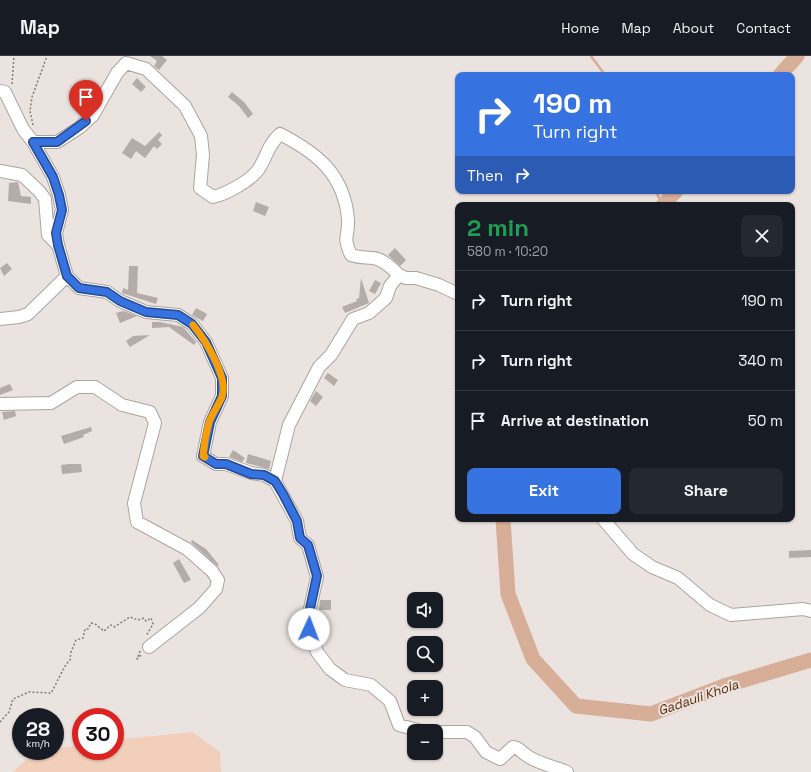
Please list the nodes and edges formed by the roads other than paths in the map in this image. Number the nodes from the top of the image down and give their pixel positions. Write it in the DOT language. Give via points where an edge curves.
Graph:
graph roads {
  1 [pos="2,92"];
  2 [pos="33,142"];
  3 [pos="0,172"];
  4 [pos="58,245"];
  5 [pos="399,275"];
  6 [pos="67,276"];
  7 [pos="455,293"];
  8 [pos="0,319"];
  9 [pos="0,404"];
  10 [pos="275,481"];
  11 [pos="606,522"];
  12 [pos="811,611"];
  13 [pos="146,644"];
  14 [pos="407,727"];
  15 [pos="443,732"];
  16 [pos="567,772"];
  1 -- 2 [label="street"];
  2 -- 4 [label="street" via="53,177 59,195 62,210 56,233"];
  2 -- 5 [label="street" via="57,142 79,128 93,115 117,73 126,63 146,69 185,106 201,136 203,155 200,188 213,197 223,195 243,182 257,172 271,143 280,134 321,159 333,175 344,195 348,220 345,242 351,255 362,259 374,258 387,264"];
  3 -- 4 [label="street" via="22,175 39,191 45,200 48,235"];
  4 -- 6 [label="street"];
  5 -- 7 [label="street" via="416,278"];
  5 -- 10 [label="street" via="390,286 386,298 369,312 353,319 330,355 318,367 289,425"];
  6 -- 8 [label="street" via="28,314"];
  6 -- 10 [label="street" via="79,288 107,292 120,301 146,312 178,315 192,324 206,342 222,378 222,396 210,422 203,456 216,464 226,464 251,474 264,475"];
  9 -- 13 [label="street" via="51,403 77,388 95,387 122,405 150,412 155,423 134,503 138,522 187,549 212,571 218,580 216,589 199,608"];
  10 -- 14 [label="street" via="297,521 300,538 308,545 317,576 309,613 309,629 317,652 330,669 345,680 371,685 390,701 399,725"];
  11 -- 12 [label="street" via="633,554 652,567 678,578 710,605 731,615 803,609"];
  15 -- 16 [label="street" via="467,732 475,737 486,752 500,759 513,747 540,762"];
}
